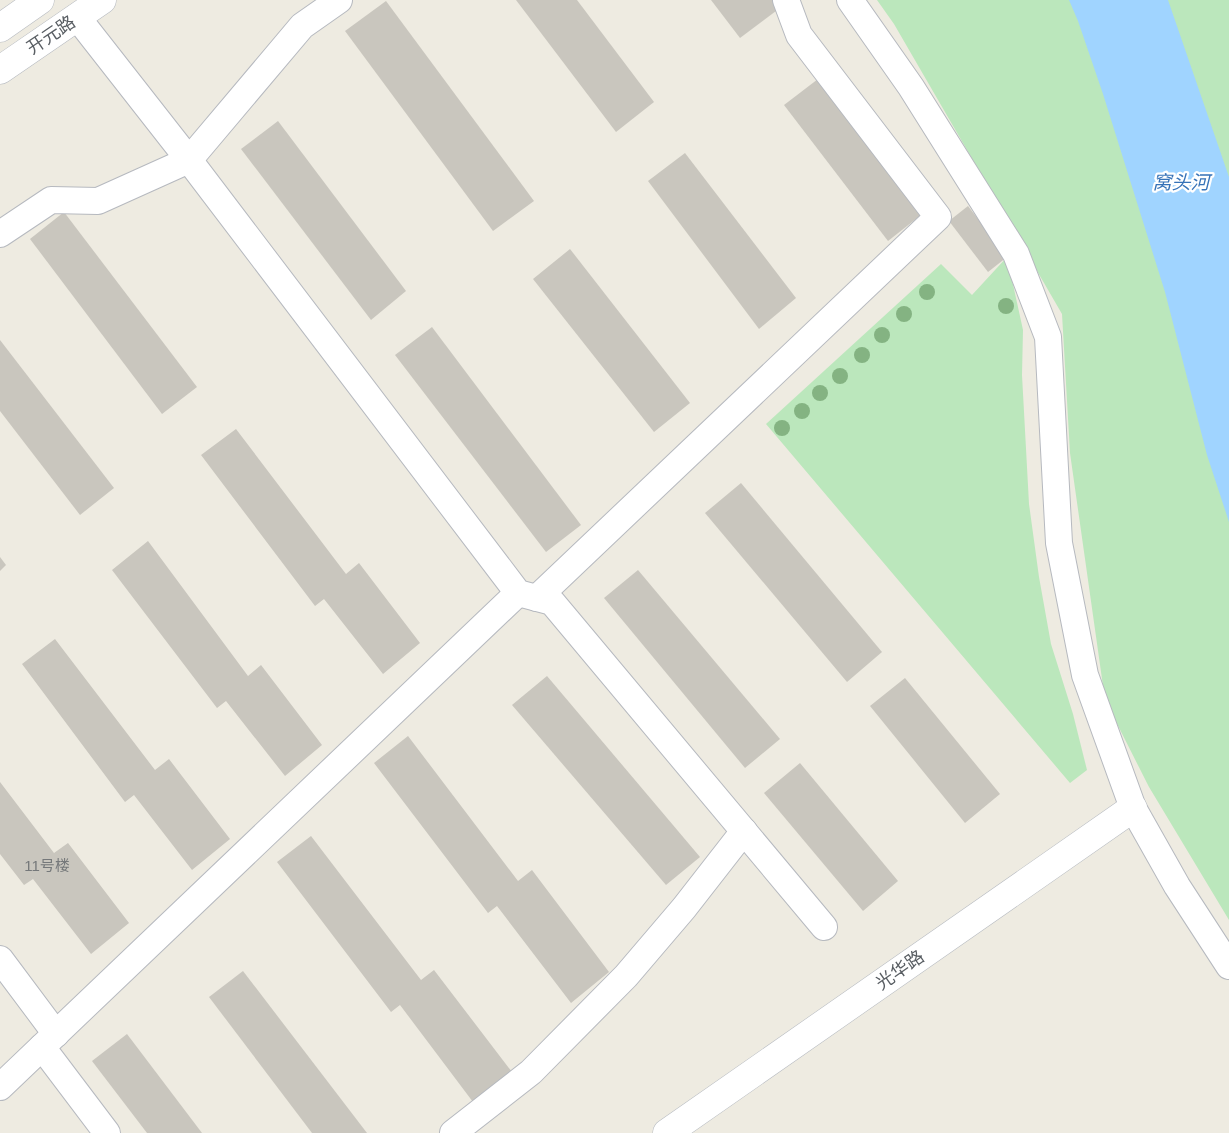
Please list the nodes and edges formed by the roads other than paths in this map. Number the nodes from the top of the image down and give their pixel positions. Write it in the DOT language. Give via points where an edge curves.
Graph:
graph roads {
  1 [pos="40,0"];
  2 [pos="102,0"];
  3 [pos="339,0"];
  4 [pos="786,0"];
  5 [pos="850,0"];
  6 [pos="77,17"];
  7 [pos="0,28"];
  8 [pos="0,70"];
  9 [pos="189,160"];
  10 [pos="0,234"];
  11 [pos="528,596"];
  12 [pos="1133,808"];
  13 [pos="744,831"];
  14 [pos="824,927"];
  15 [pos="0,959"];
  16 [pos="1229,966"];
  17 [pos="49,1040"];
  18 [pos="0,1087"];
  19 [pos="107,1133"];
  20 [pos="453,1133"];
  21 [pos="667,1133"];
  1 -- 7 [label="street, 开元路"];
  2 -- 6 [label="street, 开元路"];
  3 -- 9 [label="street" via="302,26"];
  4 -- 11 [label="street" via="799,35 938,216"];
  5 -- 12 [label="street" via="912,87 1016,254 1048,337 1059,543 1085,675"];
  6 -- 8 [label="street, 开元路"];
  6 -- 9 [label="street"];
  9 -- 10 [label="street" via="98,201 50,200"];
  9 -- 11 [label="street"];
  11 -- 13 [label="street" via="552,602"];
  11 -- 17 [label="street"];
  12 -- 16 [label="street" via="1177,886"];
  12 -- 21 [label="street, 光华路"];
  13 -- 14 [label="street"];
  13 -- 20 [label="street" via="626,976 531,1072"];
  15 -- 17 [label="street"];
  17 -- 18 [label="street"];
  17 -- 19 [label="street"];
}
